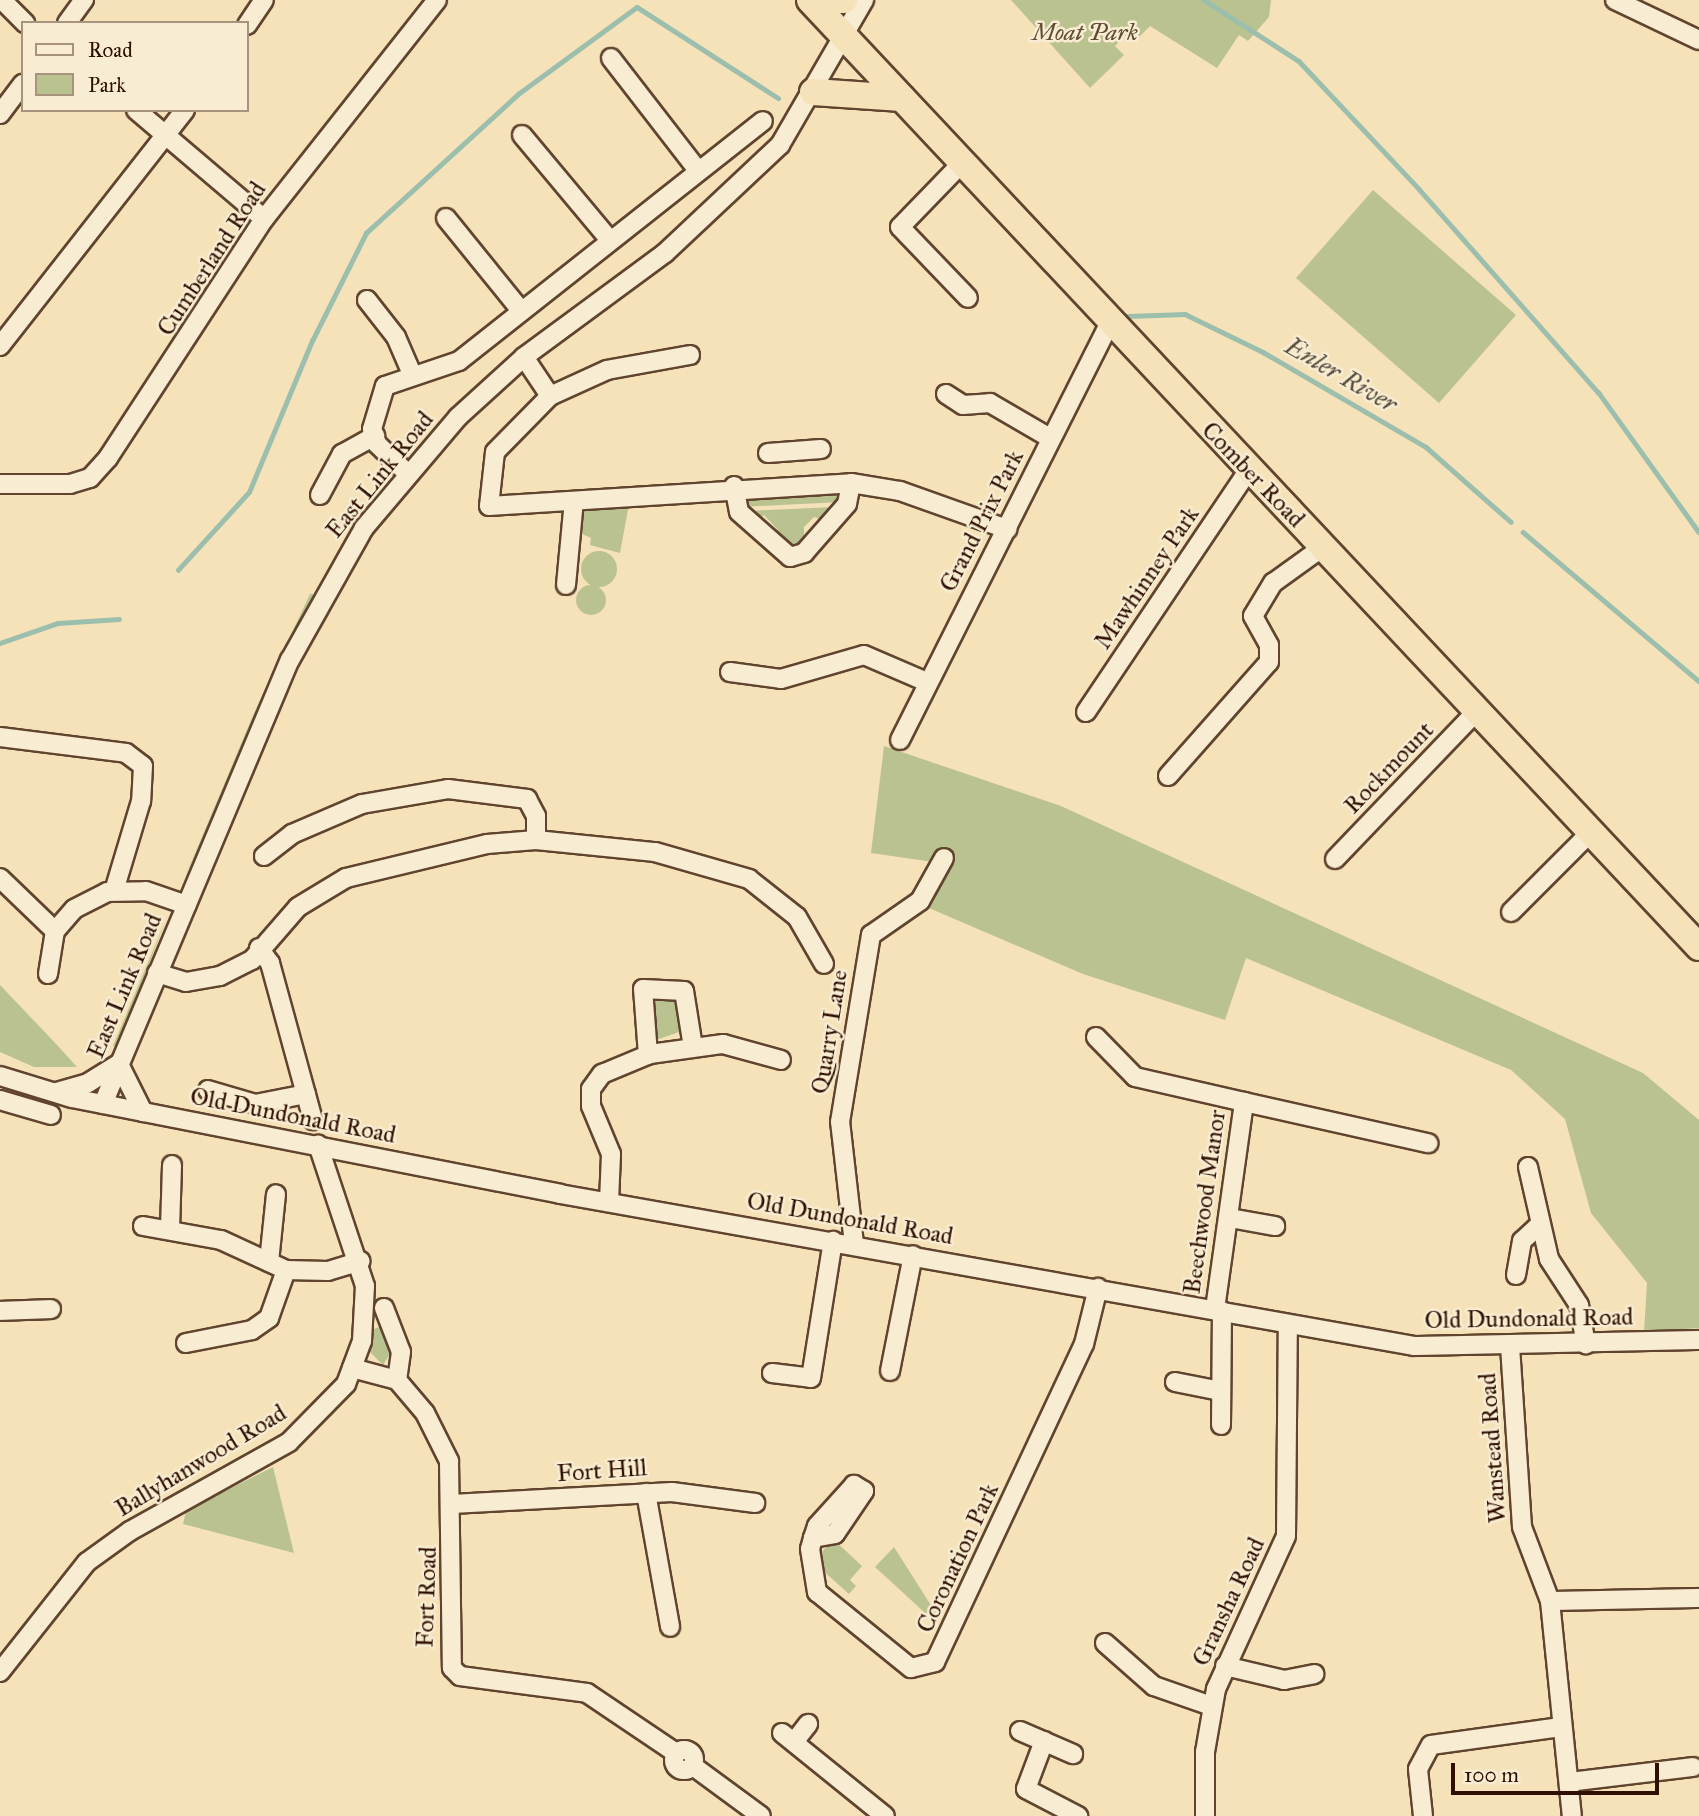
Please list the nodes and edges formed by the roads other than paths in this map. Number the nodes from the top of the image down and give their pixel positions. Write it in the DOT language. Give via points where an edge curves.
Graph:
graph roads {
  1 [pos="2,0"];
  2 [pos="84,0"];
  3 [pos="264,0"];
  4 [pos="437,0"];
  5 [pos="810,0"];
  6 [pos="831,0"];
  7 [pos="844,0"];
  8 [pos="864,0"];
  9 [pos="1615,0"];
  10 [pos="23,21"];
  11 [pos="68,21"];
  12 [pos="248,24"];
  13 [pos="846,36"];
  14 [pos="1699,40"];
  15 [pos="611,58"];
  16 [pos="21,88"];
  17 [pos="813,92"];
  18 [pos="902,98"];
  19 [pos="137,112"];
  20 [pos="184,112"];
  21 [pos="0,114"];
  22 [pos="763,121"];
  23 [pos="522,135"];
  24 [pos="166,137"];
  25 [pos="962,163"];
  26 [pos="696,168"];
  27 [pos="446,218"];
  28 [pos="264,219"];
  29 [pos="608,238"];
  30 [pos="968,298"];
  31 [pos="368,300"];
  32 [pos="519,308"];
  33 [pos="1109,324"];
  34 [pos="0,346"];
  35 [pos="690,355"];
  36 [pos="524,357"];
  37 [pos="412,374"];
  38 [pos="946,394"];
  39 [pos="550,396"];
  40 [pos="375,436"];
  41 [pos="1051,438"];
  42 [pos="821,449"];
  43 [pos="791,451"];
  44 [pos="768,453"];
  45 [pos="1248,471"];
  46 [pos="407,473"];
  47 [pos="794,483"];
  48 [pos="851,483"];
  49 [pos="0,484"];
  50 [pos="734,486"];
  51 [pos="320,495"];
  52 [pos="574,502"];
  53 [pos="1007,530"];
  54 [pos="1324,547"];
  55 [pos="566,585"];
  56 [pos="730,672"];
  57 [pos="926,682"];
  58 [pos="1478,710"];
  59 [pos="1086,712"];
  60 [pos="0,737"];
  61 [pos="900,740"];
  62 [pos="1168,776"];
  63 [pos="1591,832"];
  64 [pos="536,841"];
  65 [pos="264,856"];
  66 [pos="944,858"];
  67 [pos="1335,859"];
  68 [pos="0,878"];
  69 [pos="114,891"];
  70 [pos="187,905"];
  71 [pos="1511,912"];
  72 [pos="55,931"];
  73 [pos="1699,947"];
  74 [pos="259,948"];
  75 [pos="824,964"];
  76 [pos="157,973"];
  77 [pos="48,974"];
  78 [pos="1096,1037"];
  79 [pos="693,1047"];
  80 [pos="648,1055"];
  81 [pos="781,1060"];
  82 [pos="118,1064"];
  83 [pos="0,1076"];
  84 [pos="208,1090"];
  85 [pos="50,1093"];
  86 [pos="306,1094"];
  87 [pos="0,1100"];
  88 [pos="1244,1102"];
  89 [pos="103,1104"];
  90 [pos="144,1112"];
  91 [pos="51,1115"];
  92 [pos="313,1120"];
  93 [pos="1428,1143"];
  94 [pos="318,1145"];
  95 [pos="172,1165"];
  96 [pos="1528,1167"];
  97 [pos="276,1194"];
  98 [pos="609,1202"];
  99 [pos="1230,1218"];
  100 [pos="1539,1225"];
  101 [pos="143,1226"];
  102 [pos="1275,1226"];
  103 [pos="170,1229"];
  104 [pos="833,1241"];
  105 [pos="854,1244"];
  106 [pos="913,1255"];
  107 [pos="360,1261"];
  108 [pos="268,1262"];
  109 [pos="286,1270"];
  110 [pos="1516,1275"];
  111 [pos="1098,1288"];
  112 [pos="384,1308"];
  113 [pos="51,1309"];
  114 [pos="1219,1310"];
  115 [pos="0,1311"];
  116 [pos="1288,1324"];
  117 [pos="1699,1339"];
  118 [pos="186,1343"];
  119 [pos="1586,1344"];
  120 [pos="1510,1346"];
  121 [pos="352,1368"];
  122 [pos="890,1371"];
  123 [pos="772,1373"];
  124 [pos="397,1380"];
  125 [pos="1175,1382"];
  126 [pos="1221,1391"];
  127 [pos="1221,1425"];
  128 [pos="646,1493"];
  129 [pos="754,1503"];
  130 [pos="453,1504"];
  131 [pos="813,1538"];
  132 [pos="1699,1598"];
  133 [pos="1550,1601"];
  134 [pos="670,1627"];
  135 [pos="1105,1643"];
  136 [pos="1226,1667"];
  137 [pos="0,1672"];
  138 [pos="1314,1674"];
  139 [pos="1211,1706"];
  140 [pos="808,1724"];
  141 [pos="1561,1727"];
  142 [pos="1020,1731"];
  143 [pos="1044,1741"];
  144 [pos="1073,1754"];
  145 [pos="1693,1767"];
  146 [pos="1569,1782"];
  147 [pos="761,1816"];
  148 [pos="885,1816"];
  149 [pos="1078,1816"];
  150 [pos="1205,1816"];
  151 [pos="1423,1816"];
  152 [pos="1572,1816"];
  1 -- 10 [label="street"];
  2 -- 11 [label="street"];
  3 -- 12 [label="street"];
  4 -- 28 [label="street, Cumberland Road"];
  5 -- 13 [label="highway, Comber Road"];
  6 -- 7 [label="highway"];
  8 -- 13 [label="street, East Link Road"];
  9 -- 14 [label="street"];
  13 -- 17 [label="street, East Link Road"];
  13 -- 18 [label="highway, Comber Road"];
  15 -- 26 [label="street"];
  16 -- 21 [label="street"];
  17 -- 18 [label="highway"];
  17 -- 36 [label="street, East Link Road" via="780,145 665,253"];
  18 -- 25 [label="highway, Comber Road"];
  19 -- 24 [label="street"];
  20 -- 24 [label="street"];
  22 -- 26 [label="street"];
  23 -- 29 [label="street"];
  24 -- 28 [label="street"];
  24 -- 34 [label="street"];
  25 -- 30 [label="street" via="900,227"];
  25 -- 33 [label="highway, Comber Road"];
  26 -- 29 [label="street"];
  27 -- 32 [label="street"];
  28 -- 49 [label="street, Cumberland Road" via="161,384 90,478 70,484"];
  29 -- 32 [label="street"];
  31 -- 37 [label="street" via="396,337"];
  32 -- 37 [label="street" via="459,361"];
  33 -- 41 [label="street, Grand Prix Park"];
  33 -- 45 [label="highway, Comber Road"];
  35 -- 39 [label="street" via="607,370"];
  36 -- 39 [label="street"];
  36 -- 46 [label="street, East Link Road"];
  37 -- 40 [label="street" via="385,386 375,405"];
  38 -- 41 [label="street" via="962,405 989,403"];
  39 -- 52 [label="street" via="495,452 489,506"];
  40 -- 46 [label="street"];
  40 -- 51 [label="street" via="342,454"];
  41 -- 53 [label="street, Grand Prix Park"];
  42 -- 43 [label="street"];
  43 -- 44 [label="street"];
  43 -- 47 [label="street"];
  45 -- 54 [label="highway, Comber Road"];
  45 -- 59 [label="street, Mawhinney Park"];
  46 -- 70 [label="street, East Link Road" via="364,528 312,614"];
  47 -- 48 [label="street"];
  47 -- 50 [label="street"];
  48 -- 50 [label="street" via="847,504 804,553 790,557 739,512"];
  48 -- 53 [label="street" via="900,491"];
  50 -- 52 [label="street"];
  52 -- 55 [label="street"];
  53 -- 57 [label="street, Grand Prix Park"];
  54 -- 58 [label="highway, Comber Road"];
  54 -- 62 [label="street" via="1273,583 1253,616 1269,645 1269,662"];
  56 -- 57 [label="street" via="781,679 864,655"];
  57 -- 61 [label="street, Grand Prix Park"];
  58 -- 63 [label="highway, Comber Road"];
  58 -- 67 [label="street, Rockmount"];
  60 -- 69 [label="street" via="126,753 143,766 141,801"];
  63 -- 71 [label="street"];
  63 -- 73 [label="highway, Comber Road"];
  64 -- 65 [label="street" via="536,816 527,799 447,789 362,804 292,834"];
  64 -- 74 [label="street" via="487,844 346,878 298,907"];
  64 -- 75 [label="street" via="655,852 749,879 797,917"];
  66 -- 105 [label="street, Quarry Lane" via="920,901 871,935 840,1122"];
  68 -- 72 [label="street"];
  69 -- 70 [label="street" via="146,891"];
  69 -- 72 [label="street" via="74,909"];
  70 -- 76 [label="street, East Link Road"];
  72 -- 77 [label="street"];
  74 -- 76 [label="street" via="252,960 198,982"];
  74 -- 86 [label="street" via="270,964"];
  76 -- 82 [label="street, East Link Road"];
  78 -- 88 [label="street, Beechwood Manor" via="1107,1055 1135,1077"];
  79 -- 80 [label="street"];
  79 -- 80 [label="street" via="684,991 643,989"];
  79 -- 81 [label="street" via="723,1044"];
  80 -- 98 [label="street" via="602,1074 592,1089 594,1121 611,1154"];
  82 -- 85 [label="street" via="88,1083"];
  82 -- 89 [label="street, East Link Road"];
  82 -- 90 [label="street"];
  83 -- 85 [label="street, Old Dundonald Road"];
  84 -- 86 [label="street" via="255,1104"];
  85 -- 89 [label="street, Old Dundonald Road"];
  86 -- 92 [label="street"];
  87 -- 91 [label="street"];
  88 -- 93 [label="street, Beechwood Manor"];
  88 -- 99 [label="street, Beechwood Manor"];
  89 -- 90 [label="street, Old Dundonald Road"];
  90 -- 94 [label="street, Old Dundonald Road"];
  94 -- 98 [label="street, Old Dundonald Road"];
  94 -- 107 [label="street, Ballyhanwood Road"];
  95 -- 103 [label="street"];
  96 -- 100 [label="street"];
  97 -- 108 [label="street"];
  98 -- 104 [label="street, Old Dundonald Road"];
  99 -- 102 [label="street"];
  99 -- 114 [label="street, Beechwood Manor"];
  100 -- 110 [label="street" via="1522,1241"];
  100 -- 119 [label="street" via="1549,1259 1579,1306"];
  101 -- 103 [label="street"];
  103 -- 108 [label="street" via="221,1240"];
  104 -- 105 [label="street, Old Dundonald Road"];
  104 -- 123 [label="street" via="811,1378"];
  105 -- 106 [label="street, Old Dundonald Road"];
  106 -- 111 [label="street, Old Dundonald Road"];
  106 -- 122 [label="street"];
  107 -- 109 [label="street" via="328,1270"];
  107 -- 121 [label="street, Ballyhanwood Road" via="365,1309"];
  108 -- 109 [label="street"];
  109 -- 118 [label="street" via="269,1318 252,1330"];
  111 -- 114 [label="street, Old Dundonald Road"];
  111 -- 131 [label="street, Coronation Park" via="1084,1344 935,1662 911,1668 817,1592"];
  112 -- 124 [label="street" via="401,1352"];
  113 -- 115 [label="street"];
  114 -- 116 [label="street, Old Dundonald Road"];
  114 -- 126 [label="street, Beechwood Manor"];
  116 -- 120 [label="street, Old Dundonald Road" via="1414,1346"];
  116 -- 136 [label="street, Gransha Road" via="1286,1536"];
  117 -- 119 [label="street, Old Dundonald Road"];
  119 -- 120 [label="street, Old Dundonald Road"];
  120 -- 133 [label="street, Wanstead Road" via="1522,1527"];
  121 -- 124 [label="street"];
  121 -- 137 [label="street, Ballyhanwood Road" via="324,1413 289,1442 130,1531 87,1562"];
  124 -- 130 [label="street, Fort Road" via="425,1413 449,1461"];
  125 -- 126 [label="street"];
  126 -- 127 [label="street, Beechwood Manor"];
  128 -- 129 [label="street, Fort Hill"];
  128 -- 130 [label="street, Fort Hill"];
  128 -- 134 [label="street"];
  130 -- 147 [label="street, Fort Road" via="452,1668 460,1676 587,1693 676,1753 680,1769 693,1766"];
  132 -- 133 [label="street"];
  133 -- 141 [label="street, Wanstead Road"];
  135 -- 139 [label="street" via="1154,1686"];
  136 -- 138 [label="street" via="1284,1680"];
  136 -- 139 [label="street, Gransha Road"];
  139 -- 150 [label="street, Gransha Road"];
  140 -- 148 [label="street" via="788,1738"];
  141 -- 146 [label="street, Wanstead Road"];
  141 -- 151 [label="street" via="1432,1745 1418,1769"];
  142 -- 143 [label="street"];
  143 -- 144 [label="street"];
  143 -- 149 [label="street" via="1026,1789"];
  145 -- 146 [label="street"];
  146 -- 152 [label="street, Wanstead Road"];
}
